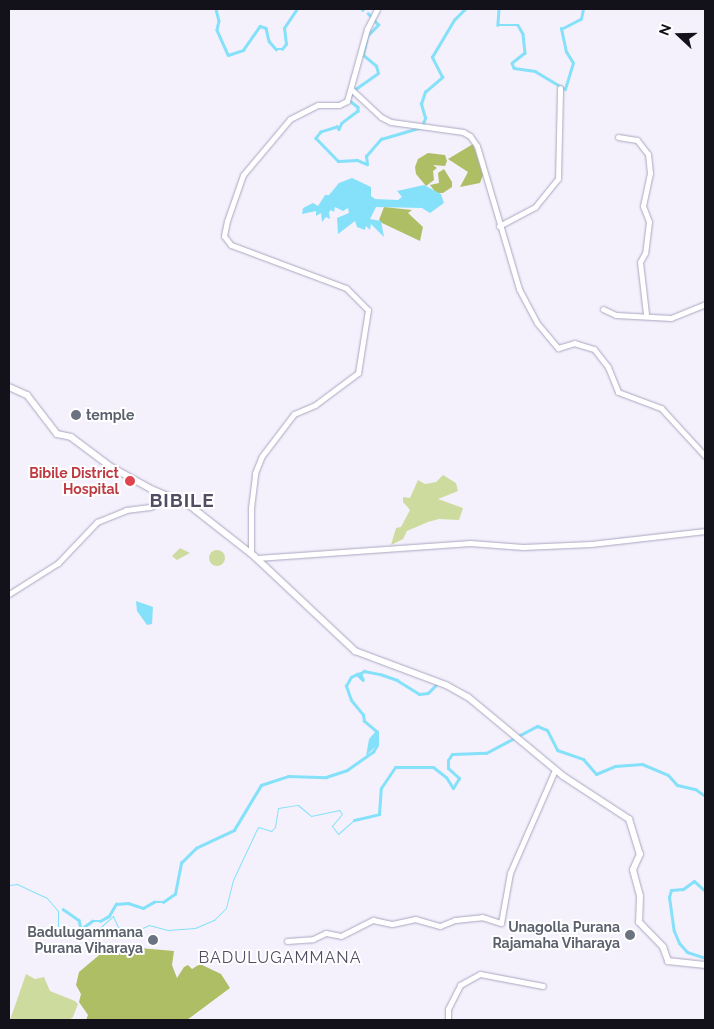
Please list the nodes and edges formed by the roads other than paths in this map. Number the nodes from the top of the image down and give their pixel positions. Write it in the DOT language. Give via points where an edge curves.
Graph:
graph roads {
  1 [pos="377,9"];
  2 [pos="560,88"];
  3 [pos="351,89"];
  4 [pos="618,137"];
  5 [pos="500,226"];
  6 [pos="705,304"];
  7 [pos="603,309"];
  8 [pos="646,314"];
  9 [pos="9,387"];
  10 [pos="705,456"];
  11 [pos="170,496"];
  12 [pos="705,531"];
  13 [pos="254,556"];
  14 [pos="9,594"];
  15 [pos="555,770"];
  16 [pos="287,941"];
  17 [pos="705,965"];
  18 [pos="543,986"];
  19 [pos="448,1020"];
  1 -- 3 [label="main road"];
  2 -- 5 [label="main road" via="559,178 535,207"];
  3 -- 5 [label="main road" via="381,117 391,122 464,132 470,136 477,146"];
  3 -- 13 [label="main road" via="344,104 318,105 290,119 243,175 225,228 226,240 236,247 346,288 368,310 358,373 315,405 294,414 262,456 255,473 251,510"];
  4 -- 8 [label="main road" via="637,140 648,154 650,174 643,206 649,222 645,253 640,262"];
  5 -- 10 [label="main road" via="523,297 537,323 557,348 574,343 594,349 608,367 618,392 661,408"];
  6 -- 8 [label="main road" via="676,317"];
  7 -- 8 [label="main road" via="616,315"];
  9 -- 11 [label="highway" via="27,395 57,434 75,439 111,467"];
  11 -- 13 [label="highway" via="189,505"];
  11 -- 14 [label="main road" via="150,507 126,510 98,522 58,563"];
  12 -- 13 [label="main road" via="591,544 523,547 470,543"];
  13 -- 15 [label="highway" via="355,651 454,689"];
  15 -- 16 [label="main road" via="510,873 501,923 482,917 455,920 440,926 415,918 392,924 373,920 341,936 326,933 313,939"];
  15 -- 17 [label="highway" via="632,823 640,854 633,870 640,896 638,921 663,947 668,961"];
  18 -- 19 [label="main road" via="480,974 460,985 448,1009"];
}
